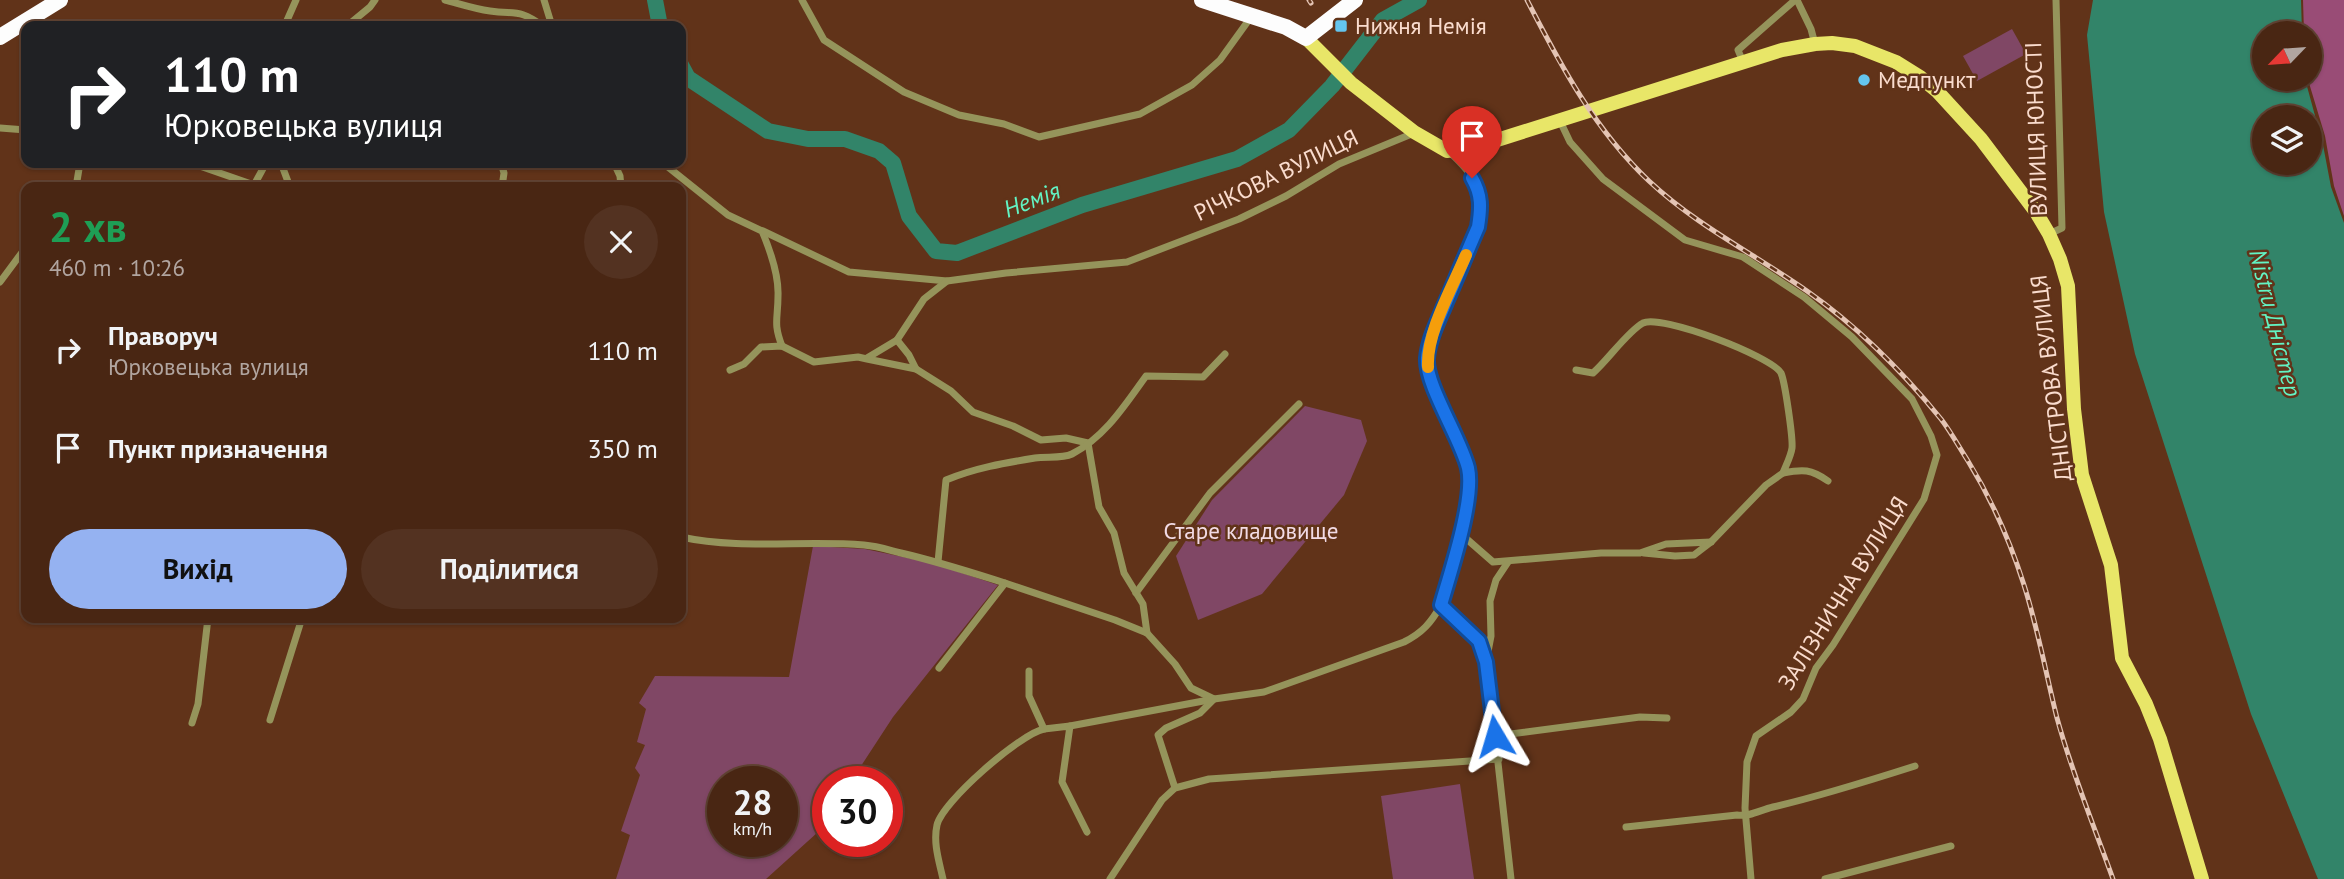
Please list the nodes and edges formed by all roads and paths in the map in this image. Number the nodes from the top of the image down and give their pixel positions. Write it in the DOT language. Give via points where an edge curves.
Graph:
graph roads {
  1 [pos="60,0"];
  2 [pos="296,0"];
  3 [pos="375,0"];
  4 [pos="447,0"];
  5 [pos="544,0"];
  6 [pos="802,0"];
  7 [pos="1202,0"];
  8 [pos="1355,0"];
  9 [pos="1796,0"];
  10 [pos="2056,0"];
  11 [pos="1251,16"];
  12 [pos="26,21"];
  13 [pos="287,21"];
  14 [pos="352,21"];
  15 [pos="536,21"];
  16 [pos="550,21"];
  17 [pos="21,24"];
  18 [pos="0,37"];
  19 [pos="1306,38"];
  20 [pos="1815,44"];
  21 [pos="1743,63"];
  22 [pos="1560,121"];
  23 [pos="0,128"];
  24 [pos="21,129"];
  25 [pos="1414,132"];
  26 [pos="1447,151"];
  27 [pos="205,168"];
  28 [pos="669,168"];
  29 [pos="244,182"];
  30 [pos="762,231"];
  31 [pos="2049,234"];
  32 [pos="21,254"];
  33 [pos="947,281"];
  34 [pos="0,282"];
  35 [pos="897,340"];
  36 [pos="782,346"];
  37 [pos="1225,354"];
  38 [pos="867,359"];
  39 [pos="916,369"];
  40 [pos="730,370"];
  41 [pos="1576,370"];
  42 [pos="1299,404"];
  43 [pos="1088,443"];
  44 [pos="1783,473"];
  45 [pos="1828,481"];
  46 [pos="1461,534"];
  47 [pos="686,538"];
  48 [pos="1711,542"];
  49 [pos="1640,553"];
  50 [pos="938,562"];
  51 [pos="1508,562"];
  52 [pos="1005,583"];
  53 [pos="1136,593"];
  54 [pos="1441,605"];
  55 [pos="207,623"];
  56 [pos="300,623"];
  57 [pos="1147,633"];
  58 [pos="1486,662"];
  59 [pos="939,668"];
  60 [pos="1028,671"];
  61 [pos="1214,699"];
  62 [pos="1667,718"];
  63 [pos="270,720"];
  64 [pos="192,723"];
  65 [pos="1070,726"];
  66 [pos="1044,729"];
  67 [pos="1495,736"];
  68 [pos="1499,758"];
  69 [pos="1915,766"];
  70 [pos="1175,788"];
  71 [pos="1746,817"];
  72 [pos="1626,827"];
  73 [pos="1087,832"];
  74 [pos="1951,846"];
  75 [pos="943,879"];
  76 [pos="1110,879"];
  77 [pos="1511,879"];
  78 [pos="1751,879"];
  79 [pos="1825,879"];
  80 [pos="2202,879"];
  1 -- 12 [label="highway"];
  2 -- 13 [label="street"];
  3 -- 14 [label="street"];
  4 -- 15 [label="street" via="491,11 514,11"];
  5 -- 16 [label="street"];
  6 -- 11 [label="street" via="824,40 904,92 959,115 1039,137 1140,114 1192,85 1220,60"];
  7 -- 11 [label="highway"];
  8 -- 19 [label="highway"];
  9 -- 20 [label="street"];
  9 -- 21 [label="street" via="1738,50"];
  10 -- 31 [label="street, ВУЛИЦЯ ЮНОСТІ" via="2062,228"];
  11 -- 19 [label="highway"];
  17 -- 18 [label="highway"];
  19 -- 25 [label="main road" via="1351,83"];
  20 -- 21 [label="main road, ВУЛИЦЯ ЮНОСТІ"];
  20 -- 31 [label="main road, ВУЛИЦЯ ЮНОСТІ" via="1855,46 1876,53 1937,90 1981,139"];
  21 -- 22 [label="main road, ВУЛИЦЯ ЮНОСТІ"];
  22 -- 26 [label="main road, ВУЛИЦЯ ЮНОСТІ"];
  22 -- 71 [label="street, ЗАЛІЗНИЧНА ВУЛИЦЯ" via="1570,142 1602,179 1685,240 1743,257 1852,337 1912,399 1937,455 1924,499 1816,668 1803,699 1756,736 1747,762"];
  23 -- 24 [label="street"];
  25 -- 26 [label="main road"];
  25 -- 33 [label="street, РІЧКОВА ВУЛИЦЯ" via="1339,164 1239,219 1127,262"];
  26 -- 46 [label="street" via="1480,190 1481,210 1427,358 1468,469"];
  27 -- 29 [label="street"];
  28 -- 30 [label="street, РІЧКОВА ВУЛИЦЯ" via="728,215"];
  30 -- 33 [label="street, РІЧКОВА ВУЛИЦЯ" via="849,272"];
  30 -- 36 [label="street" via="778,294 775,328"];
  31 -- 80 [label="main road, ДНІСТРОВА ВУЛИЦЯ" via="2067,286 2082,475 2111,565 2122,658 2160,739"];
  32 -- 34 [label="street"];
  33 -- 35 [label="street" via="924,299"];
  35 -- 38 [label="street"];
  35 -- 39 [label="street"];
  36 -- 38 [label="street" via="814,362"];
  36 -- 40 [label="street" via="761,347 744,364"];
  37 -- 43 [label="street" via="1203,377 1146,376"];
  38 -- 39 [label="street"];
  39 -- 43 [label="street" via="951,391 973,412 1041,440 1066,438"];
  41 -- 44 [label="street" via="1593,373 1635,328 1653,321 1709,336 1767,360 1780,372 1786,389 1792,447"];
  42 -- 53 [label="street" via="1210,493"];
  43 -- 50 [label="street" via="1070,455 1009,462 946,480"];
  43 -- 53 [label="street" via="1099,507 1114,533 1124,573"];
  44 -- 45 [label="street" via="1815,471"];
  44 -- 48 [label="street"];
  46 -- 51 [label="street" via="1493,562"];
  46 -- 54 [label="street"];
  47 -- 50 [label="street" via="766,545 867,545"];
  48 -- 49 [label="street" via="1666,544"];
  48 -- 49 [label="street" via="1694,555"];
  49 -- 51 [label="street" via="1601,552"];
  50 -- 52 [label="street"];
  51 -- 58 [label="street" via="1490,601"];
  52 -- 57 [label="street"];
  52 -- 59 [label="street"];
  53 -- 57 [label="street" via="1143,604"];
  54 -- 58 [label="street" via="1479,641"];
  54 -- 61 [label="street" via="1419,635 1404,642 1264,692"];
  55 -- 64 [label="street"];
  56 -- 63 [label="street"];
  57 -- 61 [label="street" via="1191,688"];
  58 -- 67 [label="street"];
  60 -- 66 [label="street" via="1030,696"];
  61 -- 65 [label="street"];
  61 -- 70 [label="street" via="1200,713 1158,735"];
  62 -- 67 [label="street" via="1640,717"];
  65 -- 66 [label="street"];
  65 -- 73 [label="street" via="1062,782"];
  66 -- 75 [label="street" via="1006,750 945,807 935,839"];
  67 -- 68 [label="street"];
  68 -- 70 [label="street" via="1209,779"];
  68 -- 77 [label="street"];
  69 -- 71 [label="street"];
  70 -- 76 [label="street" via="1162,800"];
  71 -- 72 [label="street"];
  71 -- 78 [label="street, ЗАЛІЗНИЧНА ВУЛИЦЯ"];
  74 -- 79 [label="street"];
}
